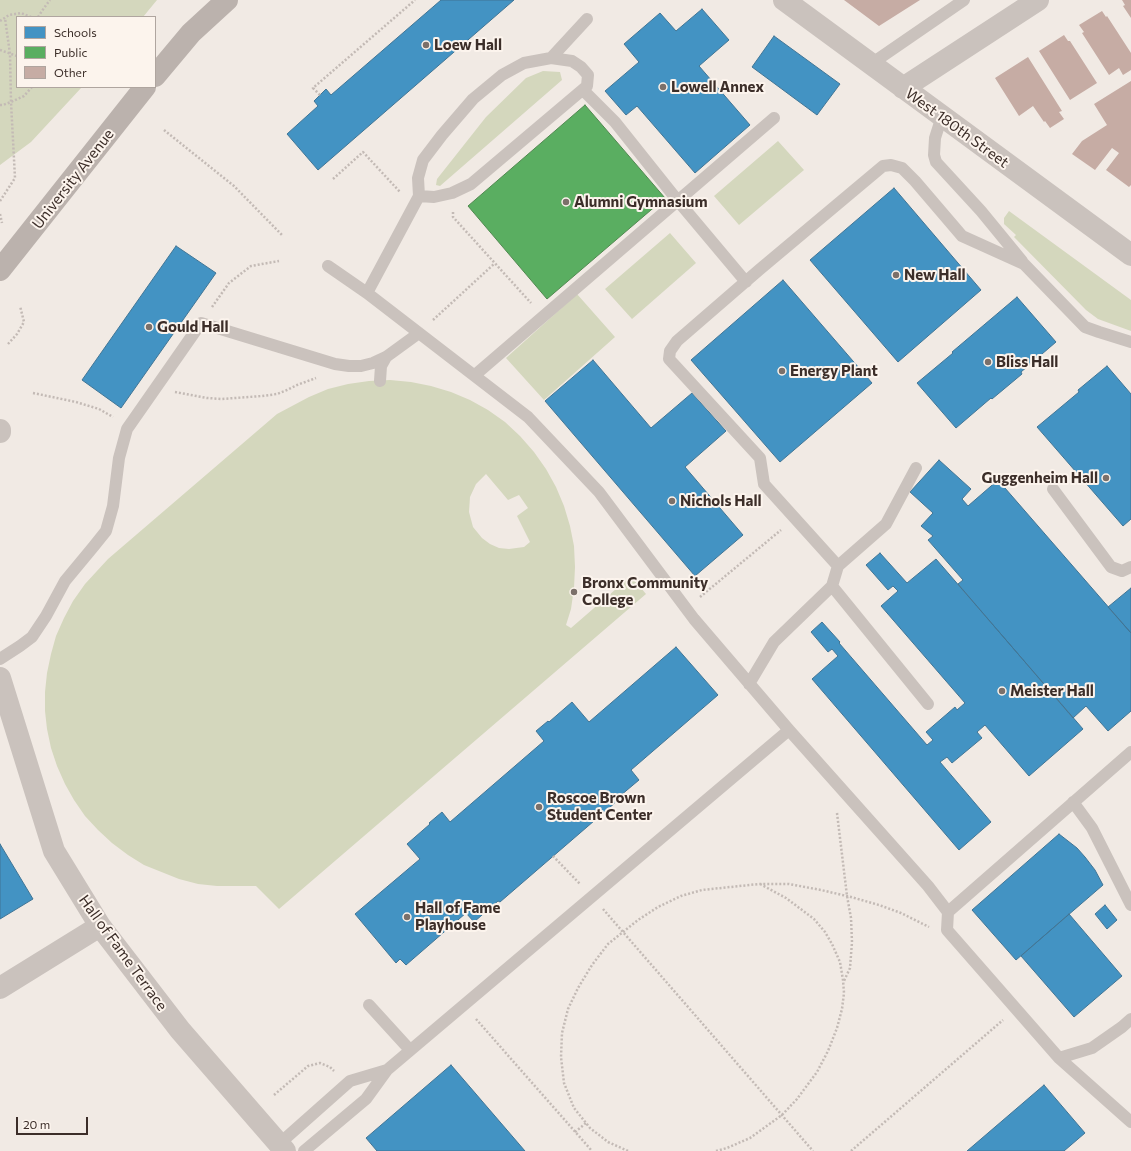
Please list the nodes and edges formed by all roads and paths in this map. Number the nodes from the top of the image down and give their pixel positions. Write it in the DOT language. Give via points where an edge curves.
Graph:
graph roads {
  1 [pos="50,0"];
  2 [pos="227,0"];
  3 [pos="415,0"];
  4 [pos="784,0"];
  5 [pos="964,0"];
  6 [pos="1038,0"];
  7 [pos="28,16"];
  8 [pos="39,16"];
  9 [pos="5,18"];
  10 [pos="587,19"];
  11 [pos="0,21"];
  12 [pos="0,50"];
  13 [pos="10,54"];
  14 [pos="16,56"];
  15 [pos="551,58"];
  16 [pos="871,64"];
  17 [pos="156,75"];
  18 [pos="31,88"];
  19 [pos="145,88"];
  20 [pos="903,88"];
  21 [pos="583,90"];
  22 [pos="320,95"];
  23 [pos="11,102"];
  24 [pos="0,105"];
  25 [pos="942,116"];
  26 [pos="774,118"];
  27 [pos="164,130"];
  28 [pos="333,179"];
  29 [pos="452,194"];
  30 [pos="0,201"];
  31 [pos="416,201"];
  32 [pos="678,201"];
  33 [pos="0,214"];
  34 [pos="2,223"];
  35 [pos="282,235"];
  36 [pos="1131,255"];
  37 [pos="278,260"];
  38 [pos="494,264"];
  39 [pos="1024,264"];
  40 [pos="328,266"];
  41 [pos="0,270"];
  42 [pos="746,282"];
  43 [pos="367,292"];
  44 [pos="20,306"];
  45 [pos="543,317"];
  46 [pos="201,323"];
  47 [pos="419,333"];
  48 [pos="1131,342"];
  49 [pos="8,344"];
  50 [pos="386,357"];
  51 [pos="349,366"];
  52 [pos="475,375"];
  53 [pos="380,381"];
  54 [pos="158,385"];
  55 [pos="34,393"];
  56 [pos="127,429"];
  57 [pos="916,468"];
  58 [pos="1053,489"];
  59 [pos="786,526"];
  60 [pos="838,566"];
  61 [pos="1131,567"];
  62 [pos="832,586"];
  63 [pos="699,598"];
  64 [pos="0,659"];
  65 [pos="0,678"];
  66 [pos="749,684"];
  67 [pos="928,704"];
  68 [pos="789,730"];
  69 [pos="1131,752"];
  70 [pos="1073,802"];
  71 [pos="837,812"];
  72 [pos="554,856"];
  73 [pos="580,884"];
  74 [pos="759,884"];
  75 [pos="847,896"];
  76 [pos="1131,905"];
  77 [pos="603,909"];
  78 [pos="948,912"];
  79 [pos="100,926"];
  80 [pos="934,930"];
  81 [pos="623,932"];
  82 [pos="843,982"];
  83 [pos="0,988"];
  84 [pos="369,1005"];
  85 [pos="1008,1016"];
  86 [pos="474,1017"];
  87 [pos="1131,1019"];
  88 [pos="410,1050"];
  89 [pos="1059,1058"];
  90 [pos="387,1070"];
  91 [pos="336,1073"];
  92 [pos="274,1095"];
  93 [pos="782,1115"];
  94 [pos="1131,1122"];
  95 [pos="586,1123"];
  96 [pos="575,1132"];
  97 [pos="282,1147"];
  98 [pos="304,1151"];
  99 [pos="592,1151"];
  100 [pos="628,1151"];
  101 [pos="716,1151"];
  102 [pos="813,1151"];
  103 [pos="851,1151"];
  1 -- 8 [label="path"];
  2 -- 17 [label="main road" via="191,32"];
  3 -- 22 [label="path" via="313,88"];
  4 -- 16 [label="street, West 180th Street"];
  5 -- 16 [label="lane"];
  6 -- 20 [label="street"];
  7 -- 9 [label="path" via="21,13"];
  9 -- 11 [label="path"];
  9 -- 13 [label="path"];
  10 -- 15 [label="lane"];
  12 -- 13 [label="path"];
  13 -- 14 [label="path"];
  13 -- 23 [label="path"];
  15 -- 21 [label="lane" via="572,61 581,67 588,75 587,86"];
  15 -- 31 [label="lane" via="524,62 502,75 473,99 423,160"];
  16 -- 20 [label="street, West 180th Street"];
  18 -- 23 [label="path" via="24,96"];
  19 -- 41 [label="main road, University Avenue"];
  20 -- 25 [label="street, West 180th Street"];
  21 -- 29 [label="lane" via="471,184"];
  21 -- 32 [label="lane" via="615,122"];
  23 -- 24 [label="path"];
  23 -- 30 [label="path" via="16,178"];
  25 -- 36 [label="street, West 180th Street"];
  25 -- 39 [label="lane" via="935,138 936,162 981,211"];
  26 -- 32 [label="lane"];
  27 -- 35 [label="path" via="234,186"];
  28 -- 31 [label="path" via="363,152"];
  29 -- 31 [label="lane"];
  29 -- 38 [label="path" via="453,217"];
  31 -- 43 [label="lane"];
  32 -- 42 [label="lane"];
  32 -- 45 [label="lane"];
  33 -- 34 [label="path"];
  37 -- 46 [label="path" via="251,266 229,283"];
  38 -- 45 [label="path"];
  38 -- 47 [label="path"];
  39 -- 42 [label="lane" via="962,236 911,176 902,168 890,165 883,166"];
  39 -- 48 [label="lane" via="1085,327"];
  40 -- 43 [label="lane"];
  42 -- 60 [label="lane" via="677,341 670,351 669,359 760,458 764,484"];
  43 -- 47 [label="lane"];
  44 -- 49 [label="path" via="24,322"];
  45 -- 52 [label="lane"];
  46 -- 51 [label="lane"];
  46 -- 54 [label="lane"];
  47 -- 50 [label="lane"];
  47 -- 52 [label="lane"];
  50 -- 51 [label="lane" via="361,366"];
  50 -- 53 [label="lane" via="381,366"];
  51 -- 54 [label="path" via="277,394 262,396 207,398 173,392"];
  52 -- 66 [label="lane" via="528,416 599,492 694,619"];
  54 -- 56 [label="lane"];
  55 -- 56 [label="path" via="99,409 114,417"];
  56 -- 64 [label="lane" via="106,531 65,581 32,637"];
  57 -- 60 [label="lane" via="886,524"];
  58 -- 61 [label="lane" via="1111,567 1122,572"];
  59 -- 63 [label="path"];
  60 -- 62 [label="lane"];
  62 -- 66 [label="lane" via="774,642"];
  62 -- 67 [label="lane"];
  65 -- 79 [label="street, Hall of Fame Terrace" via="54,852"];
  66 -- 68 [label="lane"];
  68 -- 78 [label="lane" via="928,886"];
  68 -- 88 [label="lane"];
  69 -- 70 [label="lane"];
  70 -- 76 [label="lane" via="1092,828"];
  70 -- 78 [label="lane"];
  71 -- 75 [label="path"];
  72 -- 73 [label="path"];
  74 -- 75 [label="path" via="789,884"];
  74 -- 81 [label="path" via="702,890 681,896 658,907"];
  74 -- 82 [label="path" via="786,898 814,919 832,944 840,962"];
  75 -- 80 [label="path" via="901,913"];
  75 -- 82 [label="path" via="852,942 850,968"];
  77 -- 81 [label="path"];
  78 -- 89 [label="lane" via="947,930"];
  79 -- 83 [label="street"];
  79 -- 97 [label="street, Hall of Fame Terrace" via="180,1030"];
  81 -- 93 [label="path"];
  81 -- 95 [label="path" via="608,944 578,988 568,1009 562,1033 564,1083 574,1108"];
  82 -- 93 [label="path" via="842,1009 828,1051 817,1072"];
  84 -- 88 [label="lane"];
  85 -- 103 [label="path"];
  86 -- 96 [label="path"];
  87 -- 89 [label="lane" via="1092,1048"];
  88 -- 90 [label="lane"];
  89 -- 94 [label="lane"];
  90 -- 97 [label="lane" via="350,1081"];
  90 -- 98 [label="lane" via="366,1098"];
  91 -- 92 [label="path" via="320,1063 308,1066"];
  93 -- 101 [label="path" via="750,1138"];
  93 -- 102 [label="path"];
  95 -- 96 [label="path"];
  95 -- 100 [label="path" via="608,1142"];
  96 -- 99 [label="path"];
}
